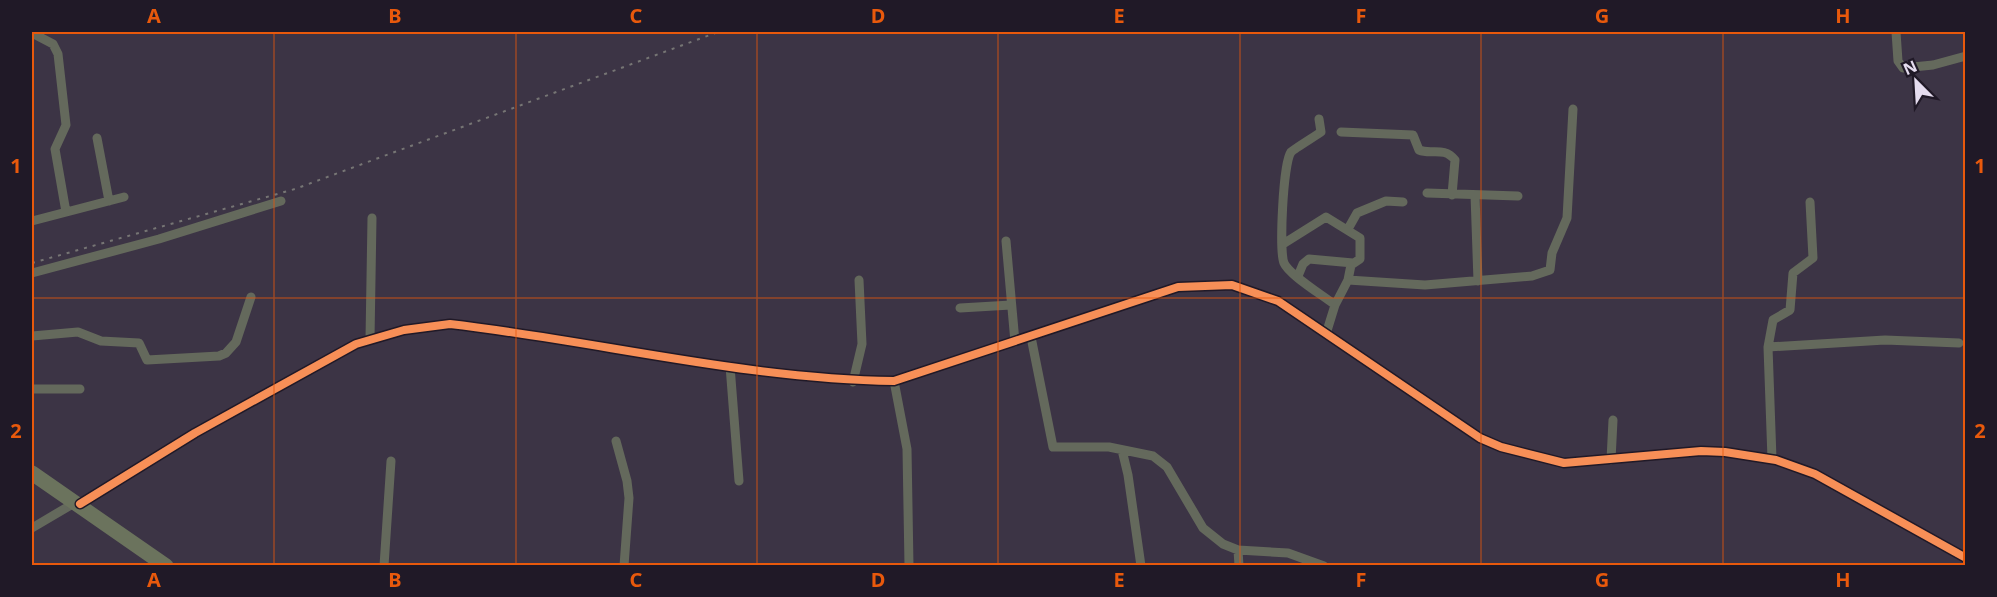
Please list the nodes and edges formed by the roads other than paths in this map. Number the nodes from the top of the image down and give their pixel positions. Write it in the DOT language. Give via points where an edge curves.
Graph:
graph roads {
  1 [pos="1896,32"];
  2 [pos="32,33"];
  3 [pos="1965,56"];
  4 [pos="1574,109"];
  5 [pos="1319,119"];
  6 [pos="1341,132"];
  7 [pos="97,138"];
  8 [pos="1426,193"];
  9 [pos="1452,195"];
  10 [pos="1474,195"];
  11 [pos="1518,196"];
  12 [pos="124,197"];
  13 [pos="109,201"];
  14 [pos="281,201"];
  15 [pos="1403,202"];
  16 [pos="1810,202"];
  17 [pos="66,212"];
  18 [pos="372,218"];
  19 [pos="32,221"];
  20 [pos="1347,230"];
  21 [pos="1006,241"];
  22 [pos="1283,244"];
  23 [pos="1353,263"];
  24 [pos="32,273"];
  25 [pos="1298,276"];
  26 [pos="859,280"];
  27 [pos="1348,280"];
  28 [pos="1478,281"];
  29 [pos="251,297"];
  30 [pos="1011,304"];
  31 [pos="1335,305"];
  32 [pos="960,308"];
  33 [pos="370,334"];
  34 [pos="1326,334"];
  35 [pos="32,336"];
  36 [pos="1031,337"];
  37 [pos="1014,339"];
  38 [pos="1959,343"];
  39 [pos="1768,347"];
  40 [pos="730,366"];
  41 [pos="854,378"];
  42 [pos="894,381"];
  43 [pos="32,388"];
  44 [pos="80,389"];
  45 [pos="1613,420"];
  46 [pos="616,441"];
  47 [pos="1122,450"];
  48 [pos="1772,455"];
  49 [pos="1611,460"];
  50 [pos="392,461"];
  51 [pos="32,473"];
  52 [pos="739,482"];
  53 [pos="78,503"];
  54 [pos="32,528"];
  55 [pos="1238,550"];
  56 [pos="1288,554"];
  57 [pos="1965,558"];
  58 [pos="159,563"];
  59 [pos="384,566"];
  60 [pos="624,566"];
  61 [pos="909,566"];
  62 [pos="1141,566"];
  63 [pos="1239,566"];
  64 [pos="1288,566"];
  65 [pos="1324,566"];
  1 -- 3 [label="street" via="1898,61 1903,68"];
  2 -- 17 [label="street" via="53,44 58,54 66,125 55,149"];
  4 -- 28 [label="street" via="1567,218 1552,253 1550,270 1532,276"];
  5 -- 22 [label="street" via="1321,132 1292,151 1289,158 1283,183"];
  6 -- 9 [label="street" via="1413,135 1419,150 1441,150 1455,160"];
  7 -- 13 [label="street"];
  8 -- 9 [label="street"];
  9 -- 10 [label="street"];
  10 -- 11 [label="street"];
  10 -- 28 [label="street"];
  12 -- 13 [label="street"];
  13 -- 17 [label="street"];
  14 -- 24 [label="street"];
  15 -- 20 [label="street" via="1386,201 1357,213"];
  16 -- 39 [label="street" via="1813,258 1793,273 1790,310 1773,320"];
  17 -- 19 [label="street"];
  18 -- 33 [label="street"];
  20 -- 22 [label="street" via="1323,218"];
  20 -- 23 [label="street" via="1357,234 1362,242 1360,259"];
  21 -- 30 [label="street"];
  22 -- 25 [label="street" via="1284,264"];
  23 -- 25 [label="street" via="1309,259"];
  23 -- 27 [label="street"];
  25 -- 31 [label="street"];
  26 -- 41 [label="street" via="862,344"];
  27 -- 28 [label="street" via="1414,286"];
  27 -- 31 [label="street"];
  29 -- 35 [label="street" via="236,342 219,356 147,360 139,343 100,341 78,332"];
  30 -- 32 [label="street"];
  30 -- 37 [label="street"];
  31 -- 34 [label="street"];
  33 -- 40 [label="street" via="450,324"];
  33 -- 53 [label="street"];
  34 -- 36 [label="street" via="1278,302 1232,285 1201,285 1178,287"];
  34 -- 49 [label="street" via="1480,438 1564,463"];
  36 -- 37 [label="street"];
  36 -- 47 [label="street" via="1053,447"];
  37 -- 42 [label="street"];
  38 -- 39 [label="street" via="1885,340"];
  39 -- 48 [label="street"];
  40 -- 41 [label="street"];
  40 -- 52 [label="street"];
  41 -- 42 [label="street"];
  42 -- 61 [label="street" via="907,449"];
  43 -- 44 [label="street"];
  45 -- 49 [label="street"];
  46 -- 60 [label="street" via="627,482"];
  47 -- 55 [label="street" via="1160,460 1203,528"];
  47 -- 62 [label="street"];
  48 -- 49 [label="street" via="1701,451"];
  48 -- 57 [label="street" via="1815,474"];
  50 -- 59 [label="street"];
  51 -- 53 [label="main road"];
  53 -- 54 [label="street"];
  53 -- 58 [label="main road"];
  55 -- 56 [label="street"];
  55 -- 63 [label="street"];
  56 -- 64 [label="street"];
  56 -- 65 [label="street"];
}
